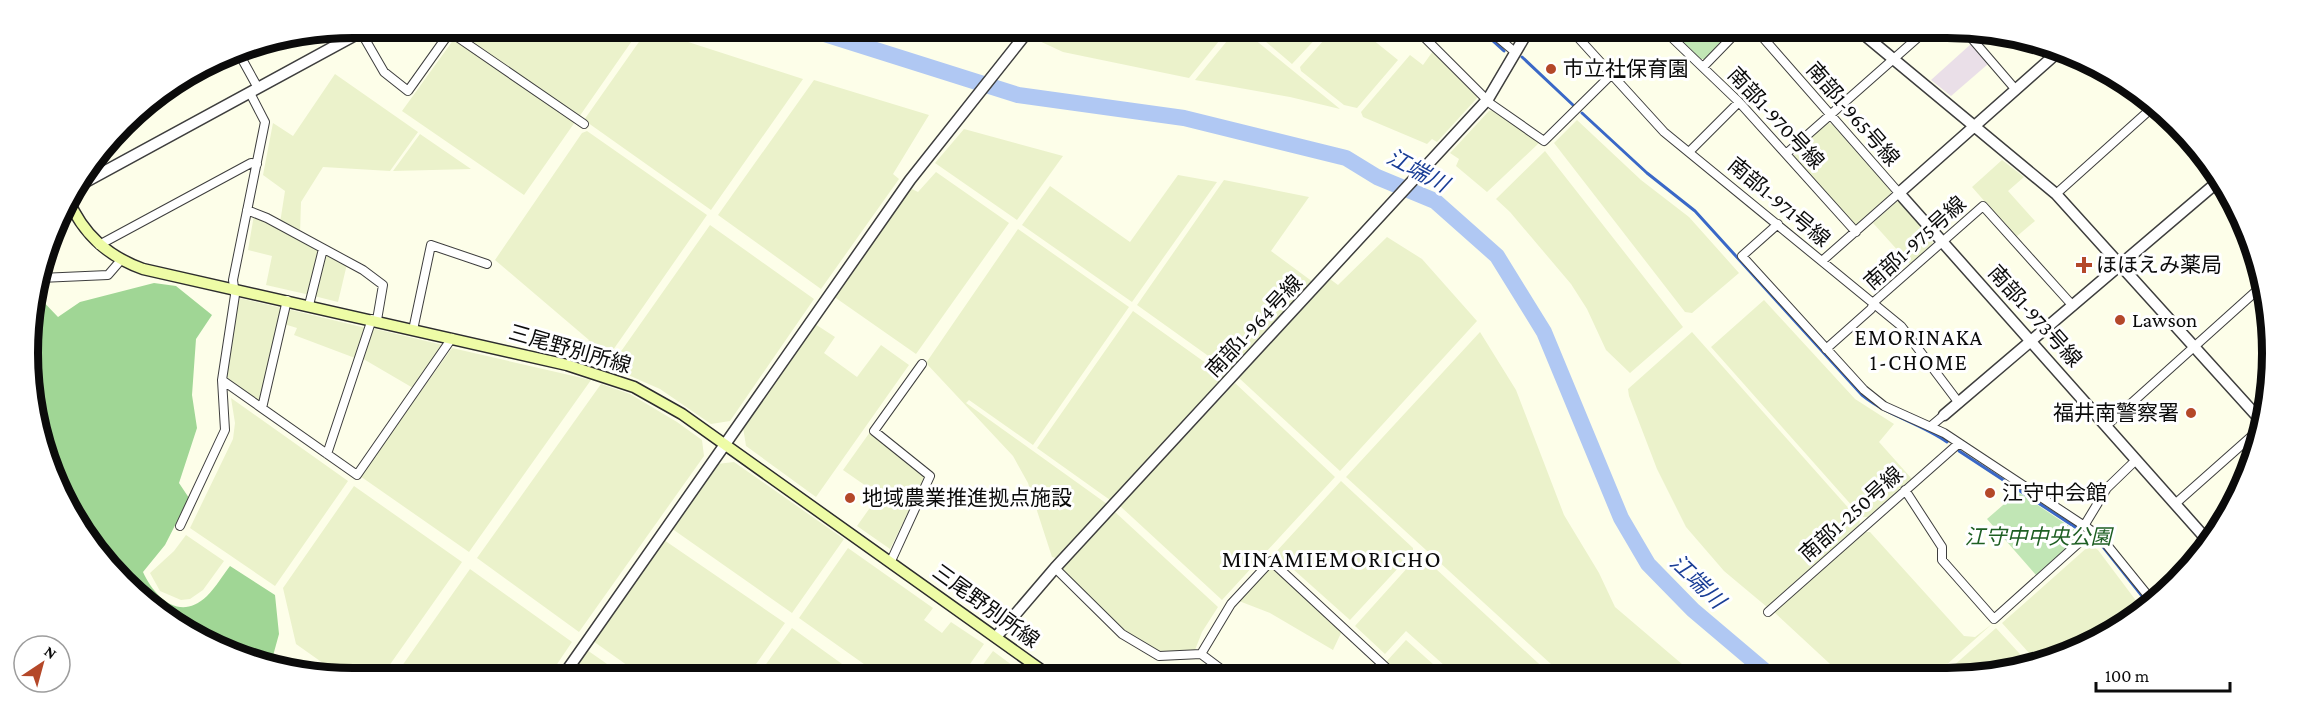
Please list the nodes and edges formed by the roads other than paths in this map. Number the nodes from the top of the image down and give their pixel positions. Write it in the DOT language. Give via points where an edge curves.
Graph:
graph roads {
  1 [pos="347,38"];
  2 [pos="367,38"];
  3 [pos="446,38"];
  4 [pos="459,38"];
  5 [pos="1023,38"];
  6 [pos="1428,38"];
  7 [pos="1498,38"];
  8 [pos="1524,38"];
  9 [pos="1578,38"];
  10 [pos="1672,38"];
  11 [pos="1731,38"];
  12 [pos="1763,38"];
  13 [pos="1868,38"];
  14 [pos="1917,38"];
  15 [pos="1972,38"];
  16 [pos="1515,52"];
  17 [pos="2054,56"];
  18 [pos="241,59"];
  19 [pos="1894,59"];
  20 [pos="1703,67"];
  21 [pos="1611,75"];
  22 [pos="2016,90"];
  23 [pos="254,91"];
  24 [pos="1488,99"];
  25 [pos="1739,102"];
  26 [pos="2149,111"];
  27 [pos="1830,115"];
  28 [pos="584,124"];
  29 [pos="1975,126"];
  30 [pos="1689,152"];
  31 [pos="1787,153"];
  32 [pos="257,164"];
  33 [pos="90,180"];
  34 [pos="2214,185"];
  35 [pos="1899,193"];
  36 [pos="2056,194"];
  37 [pos="72,209"];
  38 [pos="247,210"];
  39 [pos="1778,224"];
  40 [pos="1856,232"];
  41 [pos="1942,241"];
  42 [pos="99,245"];
  43 [pos="324,249"];
  44 [pos="121,260"];
  45 [pos="1822,261"];
  46 [pos="487,264"];
  47 [pos="2122,264"];
  48 [pos="47,278"];
  49 [pos="234,287"];
  50 [pos="2256,291"];
  51 [pos="286,300"];
  52 [pos="1873,304"];
  53 [pos="309,305"];
  54 [pos="2073,306"];
  55 [pos="375,320"];
  56 [pos="413,330"];
  57 [pos="452,339"];
  58 [pos="2031,342"];
  59 [pos="2195,347"];
  60 [pos="1826,349"];
  61 [pos="922,364"];
  62 [pos="222,380"];
  63 [pos="1959,403"];
  64 [pos="262,408"];
  65 [pos="1944,415"];
  66 [pos="2256,416"];
  67 [pos="1931,426"];
  68 [pos="2106,426"];
  69 [pos="2252,436"];
  70 [pos="724,444"];
  71 [pos="1958,444"];
  72 [pos="327,454"];
  73 [pos="2136,460"];
  74 [pos="1905,490"];
  75 [pos="2175,504"];
  76 [pos="180,526"];
  77 [pos="2084,526"];
  78 [pos="2092,531"];
  79 [pos="2203,536"];
  80 [pos="891,561"];
  81 [pos="1055,568"];
  82 [pos="2148,596"];
  83 [pos="1768,612"];
  84 [pos="996,637"];
  85 [pos="1201,654"];
  86 [pos="568,668"];
  87 [pos="1039,668"];
  88 [pos="1219,668"];
  89 [pos="1386,668"];
  1 -- 23 [label="street"];
  2 -- 3 [label="street" via="384,72 408,91"];
  4 -- 28 [label="street"];
  5 -- 70 [label="street" via="910,180"];
  6 -- 24 [label="street"];
  7 -- 16 [label="street"];
  8 -- 16 [label="street, 南部1-964号線"];
  9 -- 21 [label="street, 南部1-971号線"];
  10 -- 20 [label="street, 南部1-970号線"];
  11 -- 20 [label="street"];
  12 -- 27 [label="street, 南部1-965号線"];
  13 -- 19 [label="street"];
  14 -- 19 [label="street"];
  15 -- 22 [label="street"];
  16 -- 24 [label="street, 南部1-964号線"];
  17 -- 22 [label="street"];
  18 -- 23 [label="street"];
  19 -- 27 [label="street"];
  19 -- 29 [label="street"];
  20 -- 25 [label="street, 南部1-970号線"];
  21 -- 24 [label="street" via="1544,141"];
  21 -- 30 [label="street, 南部1-971号線" via="1664,132"];
  22 -- 29 [label="street"];
  23 -- 32 [label="street" via="265,122"];
  23 -- 33 [label="street"];
  24 -- 81 [label="street, 南部1-964号線"];
  25 -- 30 [label="street"];
  25 -- 31 [label="street, 南部1-970号線"];
  26 -- 36 [label="street"];
  27 -- 31 [label="street"];
  27 -- 35 [label="street, 南部1-965号線"];
  29 -- 35 [label="street"];
  29 -- 36 [label="street"];
  30 -- 39 [label="street, 南部1-971号線"];
  31 -- 40 [label="street, 南部1-970号線"];
  32 -- 38 [label="street"];
  32 -- 42 [label="street" via="251,163"];
  34 -- 47 [label="street"];
  35 -- 40 [label="street"];
  35 -- 41 [label="street, 南部1-973号線"];
  36 -- 47 [label="street"];
  37 -- 42 [label="main road, 三尾野別所線"];
  38 -- 43 [label="street"];
  38 -- 49 [label="street"];
  39 -- 45 [label="street, 南部1-971号線"];
  39 -- 60 [label="street" via="1742,256"];
  40 -- 45 [label="street"];
  41 -- 52 [label="street, 南部1-975号線"];
  41 -- 54 [label="street, 南部1-975号線" via="1983,206"];
  41 -- 58 [label="street, 南部1-973号線"];
  42 -- 44 [label="main road, 三尾野別所線"];
  43 -- 53 [label="street"];
  43 -- 55 [label="street" via="383,285"];
  44 -- 48 [label="street" via="108,274"];
  44 -- 49 [label="main road, 三尾野別所線" via="156,272"];
  45 -- 52 [label="street, 南部1-971号線"];
  46 -- 56 [label="street" via="431,245"];
  47 -- 54 [label="street"];
  47 -- 59 [label="street"];
  49 -- 51 [label="main road, 三尾野別所線"];
  49 -- 62 [label="street"];
  50 -- 59 [label="street"];
  51 -- 53 [label="main road, 三尾野別所線"];
  51 -- 64 [label="street"];
  52 -- 60 [label="street, 南部1-975号線"];
  52 -- 63 [label="street, 南部1-971号線" via="1901,326"];
  53 -- 55 [label="main road, 三尾野別所線"];
  54 -- 58 [label="street"];
  55 -- 56 [label="main road, 三尾野別所線"];
  55 -- 72 [label="street"];
  56 -- 57 [label="main road, 三尾野別所線"];
  57 -- 70 [label="main road, 三尾野別所線" via="615,379 656,397"];
  57 -- 72 [label="street" via="357,475"];
  58 -- 63 [label="street"];
  58 -- 68 [label="street, 南部1-973号線"];
  59 -- 66 [label="street"];
  59 -- 68 [label="street"];
  60 -- 67 [label="street" via="1884,406"];
  61 -- 80 [label="street" via="874,431 930,476"];
  62 -- 64 [label="street"];
  62 -- 76 [label="street" via="225,430"];
  63 -- 65 [label="street"];
  64 -- 72 [label="street"];
  65 -- 67 [label="street"];
  67 -- 71 [label="street"];
  68 -- 73 [label="street, 南部1-973号線"];
  69 -- 75 [label="street"];
  70 -- 80 [label="main road, 三尾野別所線"];
  70 -- 86 [label="street"];
  71 -- 74 [label="street, 南部1-250号線"];
  71 -- 77 [label="street"];
  73 -- 75 [label="street, 南部1-973号線"];
  73 -- 77 [label="street" via="2107,488"];
  74 -- 78 [label="street" via="1942,547 1942,560 1994,619"];
  74 -- 83 [label="street, 南部1-250号線"];
  75 -- 79 [label="street, 南部1-973号線"];
  77 -- 78 [label="street"];
  78 -- 82 [label="street"];
  80 -- 84 [label="main road, 三尾野別所線"];
  81 -- 84 [label="street, 南部1-964号線"];
  81 -- 85 [label="street" via="1108,623 1159,656"];
  84 -- 87 [label="main road, 三尾野別所線"];
  85 -- 88 [label="street"];
  85 -- 89 [label="street" via="1231,604 1271,561"];
}
